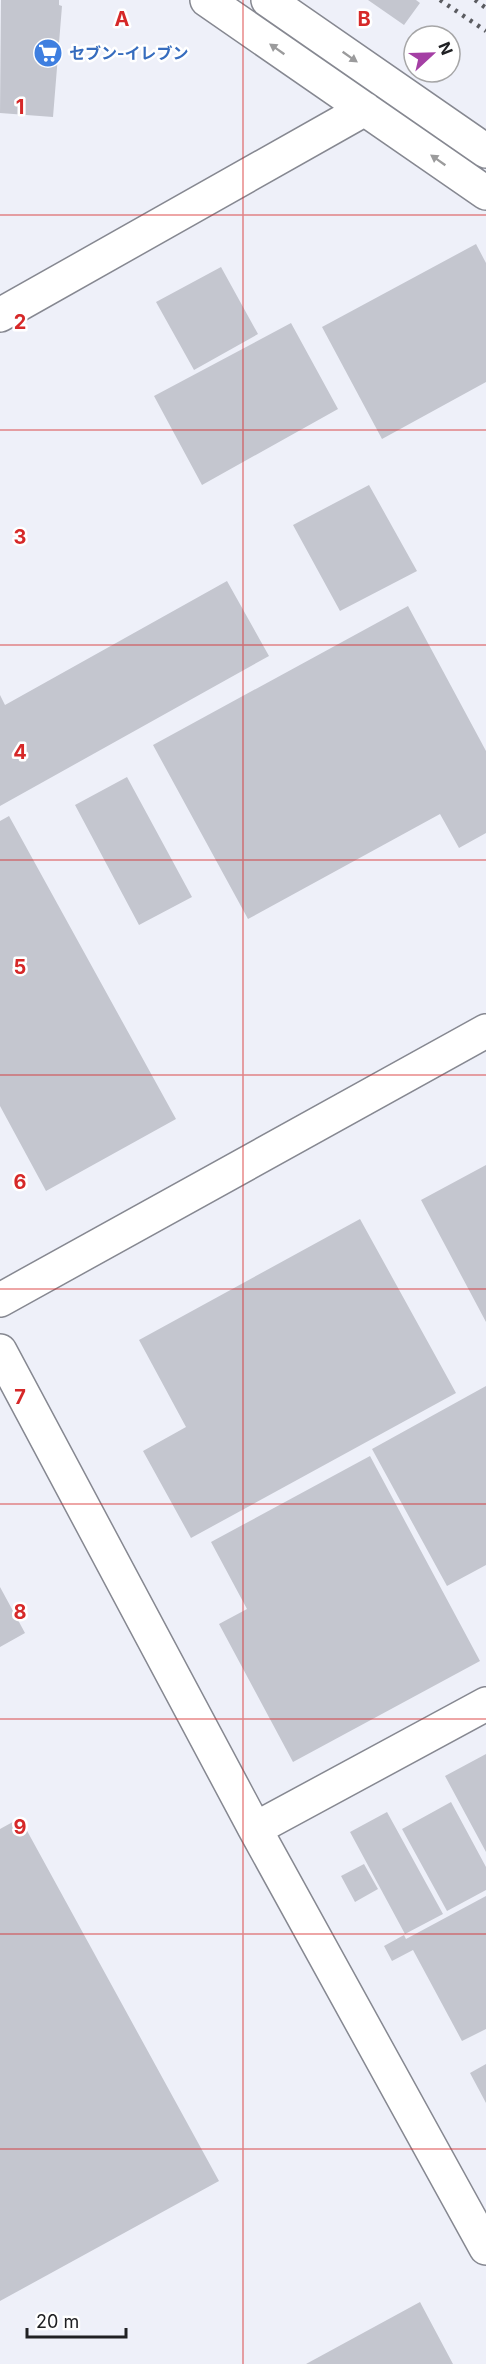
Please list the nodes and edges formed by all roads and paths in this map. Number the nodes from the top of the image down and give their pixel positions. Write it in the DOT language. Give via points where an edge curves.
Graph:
graph roads {
  1 [pos="207,0"];
  2 [pos="268,0"];
  3 [pos="365,109"];
  4 [pos="486,152"];
  5 [pos="486,193"];
  6 [pos="0,315"];
  7 [pos="486,1031"];
  8 [pos="0,1300"];
  9 [pos="0,1351"];
  10 [pos="486,1704"];
  11 [pos="255,1829"];
  12 [pos="486,2248"];
  3 -- 1 [label="street, one-way"];
  2 -- 4 [label="street, one-way"];
  5 -- 3 [label="street, one-way"];
  3 -- 6 [label="street"];
  7 -- 8 [label="street"];
  9 -- 11 [label="street"];
  10 -- 11 [label="street"];
  11 -- 12 [label="street"];
}
